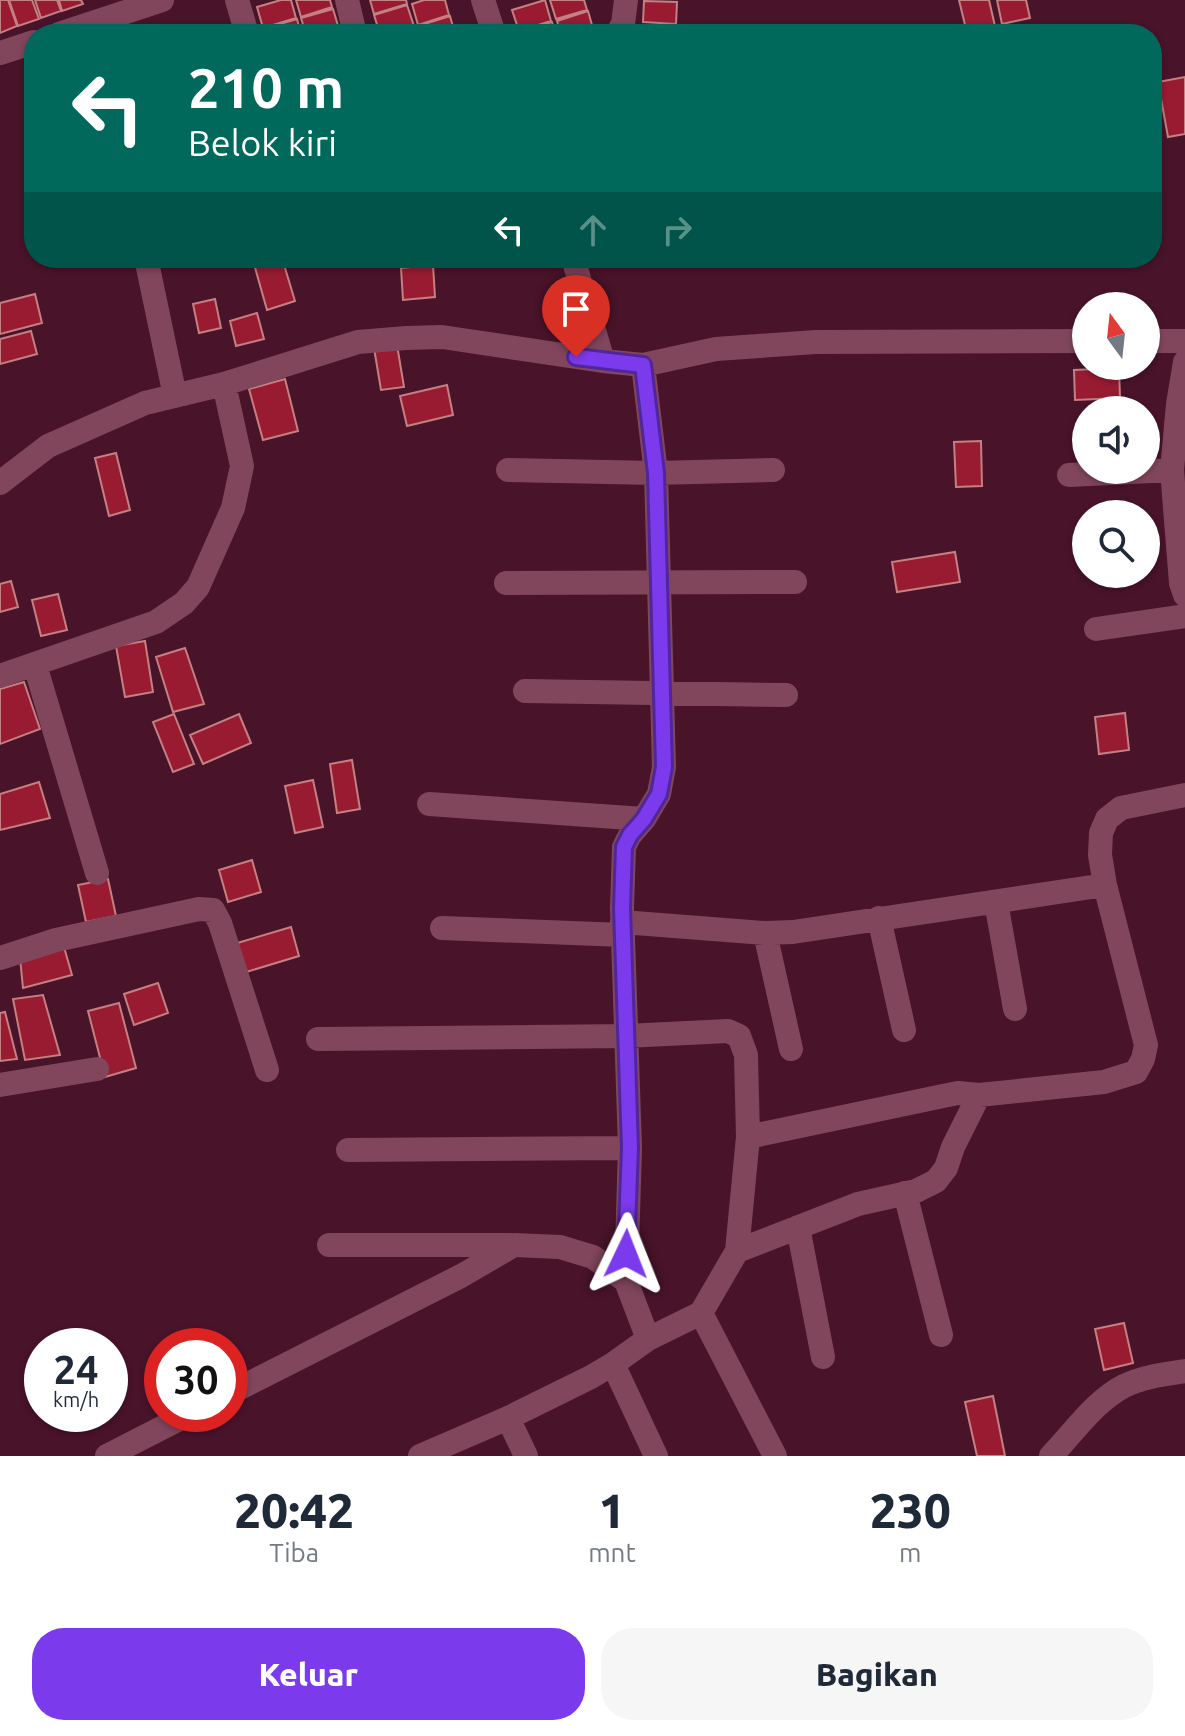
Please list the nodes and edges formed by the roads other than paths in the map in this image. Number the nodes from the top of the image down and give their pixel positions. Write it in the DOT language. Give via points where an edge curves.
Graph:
graph roads {
  1 [pos="162,0"];
  2 [pos="237,0"];
  3 [pos="347,0"];
  4 [pos="483,0"];
  5 [pos="626,0"];
  6 [pos="89,24"];
  7 [pos="244,24"];
  8 [pos="353,24"];
  9 [pos="491,24"];
  10 [pos="623,24"];
  11 [pos="24,45"];
  12 [pos="0,53"];
  13 [pos="148,268"];
  14 [pos="576,268"];
  15 [pos="1072,341"];
  16 [pos="1160,341"];
  17 [pos="1185,341"];
  18 [pos="603,361"];
  19 [pos="1185,362"];
  20 [pos="643,365"];
  21 [pos="224,384"];
  22 [pos="175,396"];
  23 [pos="508,470"];
  24 [pos="773,470"];
  25 [pos="1172,470"];
  26 [pos="656,473"];
  27 [pos="1069,475"];
  28 [pos="0,483"];
  29 [pos="795,582"];
  30 [pos="506,583"];
  31 [pos="658,583"];
  32 [pos="1185,598"];
  33 [pos="1096,629"];
  34 [pos="35,665"];
  35 [pos="0,676"];
  36 [pos="525,691"];
  37 [pos="661,692"];
  38 [pos="786,695"];
  39 [pos="1185,795"];
  40 [pos="429,804"];
  41 [pos="644,819"];
  42 [pos="97,873"];
  43 [pos="1105,885"];
  44 [pos="996,902"];
  45 [pos="879,918"];
  46 [pos="442,928"];
  47 [pos="623,929"];
  48 [pos="765,933"];
  49 [pos="0,958"];
  50 [pos="1015,1009"];
  51 [pos="904,1030"];
  52 [pos="626,1036"];
  53 [pos="318,1039"];
  54 [pos="791,1049"];
  55 [pos="97,1069"];
  56 [pos="267,1070"];
  57 [pos="0,1085"];
  58 [pos="979,1095"];
  59 [pos="748,1137"];
  60 [pos="630,1148"];
  61 [pos="348,1150"];
  62 [pos="905,1193"];
  63 [pos="798,1227"];
  64 [pos="329,1245"];
  65 [pos="514,1245"];
  66 [pos="737,1251"];
  67 [pos="626,1281"];
  68 [pos="701,1313"];
  69 [pos="941,1335"];
  70 [pos="648,1339"];
  71 [pos="823,1357"];
  72 [pos="613,1364"];
  73 [pos="1185,1371"];
  74 [pos="248,1384"];
  75 [pos="508,1418"];
  76 [pos="154,1432"];
  77 [pos="107,1456"];
  78 [pos="420,1456"];
  79 [pos="526,1456"];
  80 [pos="656,1456"];
  81 [pos="775,1456"];
  82 [pos="1051,1456"];
  1 -- 6 [label="street"];
  2 -- 7 [label="street"];
  3 -- 8 [label="street"];
  4 -- 9 [label="street"];
  5 -- 10 [label="street"];
  11 -- 12 [label="street"];
  13 -- 22 [label="street"];
  14 -- 18 [label="street"];
  15 -- 20 [label="street" via="816,342 716,349"];
  16 -- 17 [label="street"];
  18 -- 20 [label="street"];
  18 -- 21 [label="street" via="442,337 406,338 358,342"];
  19 -- 25 [label="street"];
  20 -- 26 [label="street"];
  21 -- 22 [label="street"];
  21 -- 34 [label="street" via="242,466 233,508 198,587 156,622"];
  22 -- 28 [label="street" via="145,403 48,446"];
  23 -- 26 [label="street"];
  24 -- 26 [label="street"];
  25 -- 27 [label="street"];
  25 -- 32 [label="street"];
  26 -- 31 [label="street"];
  29 -- 31 [label="street"];
  30 -- 31 [label="street"];
  31 -- 37 [label="street"];
  32 -- 33 [label="street"];
  34 -- 35 [label="street"];
  34 -- 42 [label="street"];
  36 -- 37 [label="street"];
  37 -- 38 [label="street"];
  37 -- 41 [label="street" via="664,767 659,794"];
  39 -- 43 [label="street" via="1121,808 1107,819 1100,855"];
  40 -- 41 [label="street"];
  41 -- 47 [label="street" via="624,847"];
  43 -- 44 [label="street"];
  43 -- 58 [label="street" via="1146,1045 1140,1067 1104,1082"];
  44 -- 45 [label="street"];
  44 -- 50 [label="street"];
  45 -- 48 [label="street"];
  45 -- 51 [label="street"];
  46 -- 47 [label="street"];
  47 -- 48 [label="street"];
  47 -- 52 [label="street"];
  48 -- 54 [label="street"];
  49 -- 56 [label="street" via="56,940 213,910"];
  52 -- 53 [label="street"];
  52 -- 59 [label="street" via="728,1031 739,1036 746,1055"];
  52 -- 60 [label="street"];
  55 -- 57 [label="street"];
  58 -- 59 [label="street" via="958,1093"];
  58 -- 62 [label="street" via="941,1176"];
  59 -- 66 [label="street"];
  60 -- 61 [label="street"];
  60 -- 67 [label="street"];
  62 -- 63 [label="street"];
  62 -- 69 [label="street"];
  63 -- 66 [label="street"];
  63 -- 71 [label="street"];
  64 -- 65 [label="street"];
  65 -- 67 [label="street" via="560,1247 593,1257"];
  65 -- 74 [label="street"];
  66 -- 68 [label="street"];
  67 -- 70 [label="street"];
  68 -- 70 [label="street"];
  68 -- 81 [label="street"];
  70 -- 72 [label="street"];
  72 -- 75 [label="street"];
  72 -- 80 [label="street"];
  73 -- 82 [label="street" via="1123,1386"];
  75 -- 78 [label="street"];
  75 -- 79 [label="street"];
  76 -- 77 [label="street"];
}
